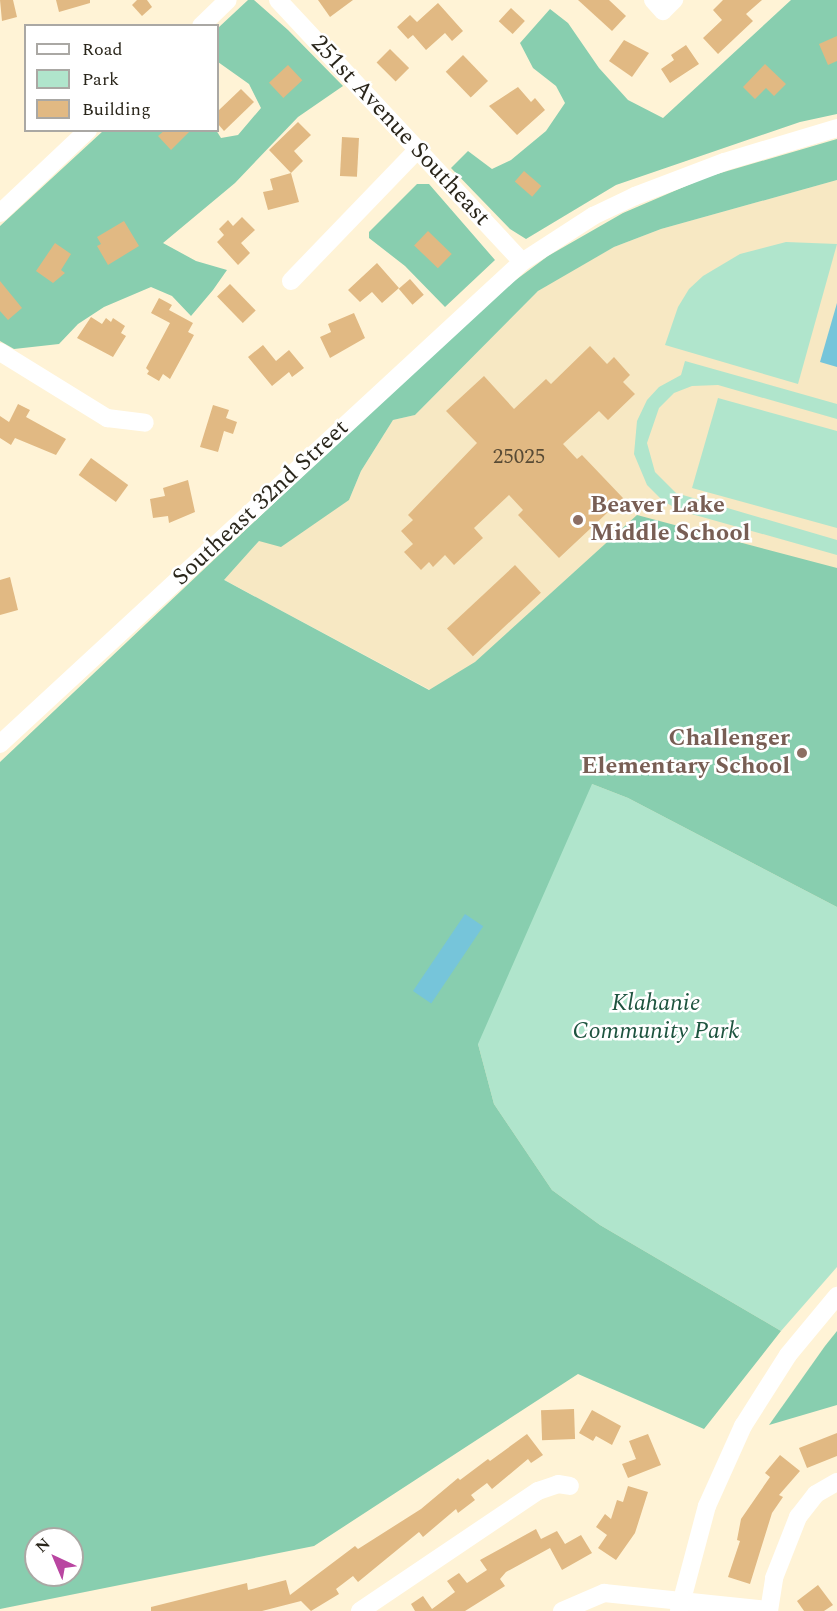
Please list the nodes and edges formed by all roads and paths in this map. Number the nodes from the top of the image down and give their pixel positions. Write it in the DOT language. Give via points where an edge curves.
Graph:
graph roads {
  1 [pos="228,0"];
  2 [pos="278,0"];
  3 [pos="203,24"];
  4 [pos="837,128"];
  5 [pos="86,132"];
  6 [pos="418,149"];
  7 [pos="0,213"];
  8 [pos="522,262"];
  9 [pos="291,281"];
  10 [pos="0,352"];
  11 [pos="145,423"];
  12 [pos="0,744"];
  13 [pos="837,1296"];
  14 [pos="837,1482"];
  15 [pos="570,1486"];
  16 [pos="679,1607"];
  17 [pos="769,1610"];
  18 [pos="360,1611"];
  19 [pos="562,1611"];
  1 -- 3 [label="street"];
  2 -- 6 [label="street, 251st Avenue Southeast"];
  4 -- 8 [label="street, Southeast 32nd Street" via="724,162 635,196 593,216"];
  5 -- 7 [label="street"];
  6 -- 8 [label="street, 251st Avenue Southeast"];
  6 -- 9 [label="street"];
  8 -- 12 [label="street, Southeast 32nd Street"];
  10 -- 11 [label="street" via="107,418"];
  13 -- 16 [label="street" via="788,1355 743,1426 706,1506"];
  14 -- 17 [label="street" via="816,1494 798,1517 778,1567"];
  15 -- 18 [label="street" via="558,1484 538,1491"];
  16 -- 17 [label="street"];
  16 -- 19 [label="street" via="604,1593"];
}
